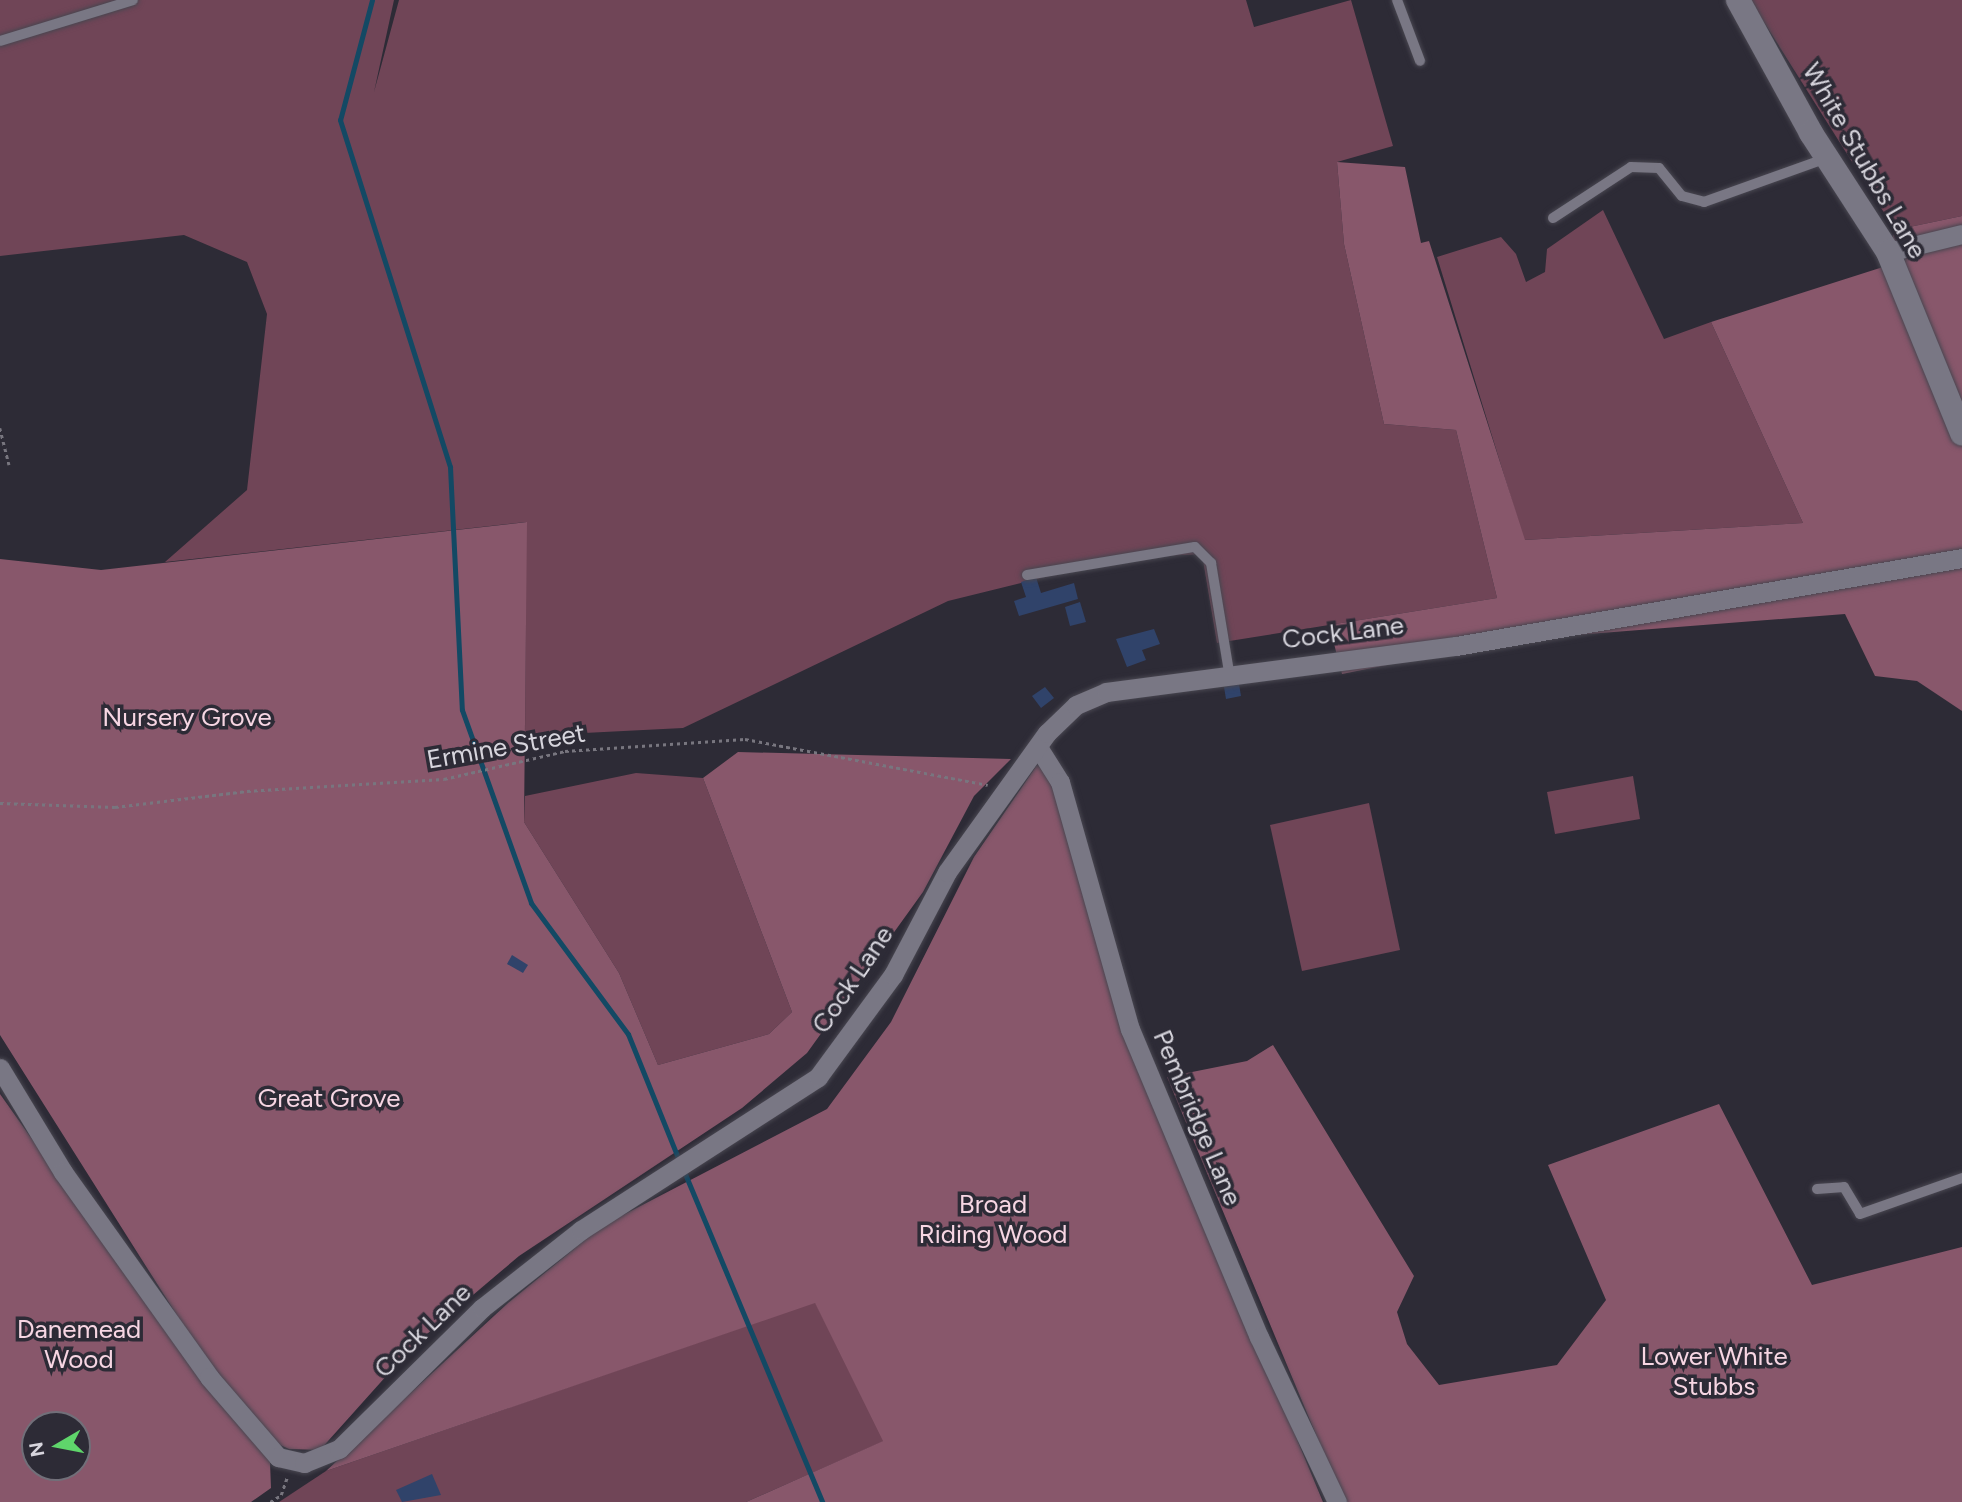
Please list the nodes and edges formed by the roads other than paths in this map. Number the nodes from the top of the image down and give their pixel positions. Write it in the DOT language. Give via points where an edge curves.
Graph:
graph roads {
  1 [pos="133,0"];
  2 [pos="1397,0"];
  3 [pos="1738,0"];
  4 [pos="0,41"];
  5 [pos="1420,61"];
  6 [pos="1827,158"];
  7 [pos="1552,218"];
  8 [pos="1962,234"];
  9 [pos="1888,252"];
  10 [pos="1962,433"];
  11 [pos="1962,558"];
  12 [pos="1027,575"];
  13 [pos="1229,672"];
  14 [pos="1038,747"];
  15 [pos="0,1068"];
  16 [pos="1962,1178"];
  17 [pos="1817,1189"];
  18 [pos="1337,1502"];
  1 -- 4 [label="lane"];
  2 -- 5 [label="lane"];
  3 -- 6 [label="street, White Stubbs Lane"];
  6 -- 7 [label="lane" via="1704,202 1682,196 1659,168 1631,167"];
  6 -- 9 [label="street, White Stubbs Lane"];
  8 -- 9 [label="street"];
  9 -- 10 [label="street, White Stubbs Lane"];
  11 -- 13 [label="street, Cock Lane" via="1457,646"];
  12 -- 13 [label="lane" via="1195,547 1211,563"];
  13 -- 14 [label="street, Cock Lane" via="1089,698 1064,713"];
  14 -- 15 [label="street, Cock Lane" via="947,873 893,975 818,1077 581,1230 482,1308 339,1449 290,1464 209,1377 63,1172"];
  14 -- 18 [label="street, Pembridge Lane" via="1060,782 1130,1029 1259,1337"];
  16 -- 17 [label="lane" via="1860,1214 1844,1187"];
}
